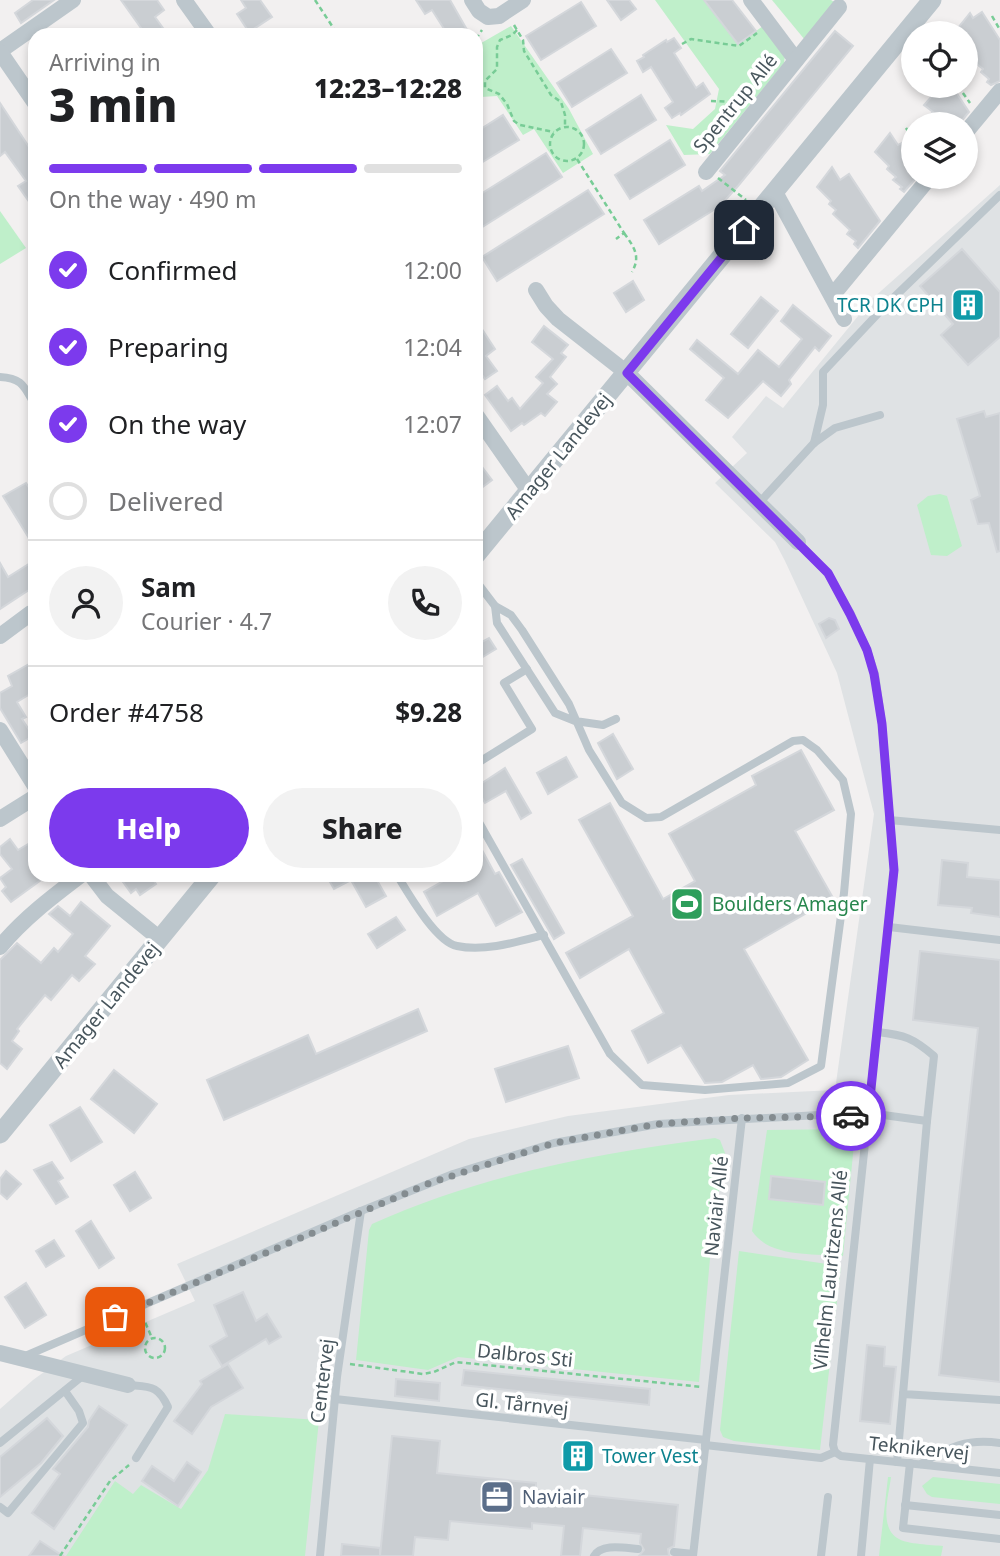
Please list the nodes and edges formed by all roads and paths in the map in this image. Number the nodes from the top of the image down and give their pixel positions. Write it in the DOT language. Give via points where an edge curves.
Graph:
graph roads {
  1 [pos="73,0"];
  2 [pos="184,0"];
  3 [pos="315,0"];
  4 [pos="472,0"];
  5 [pos="523,0"];
  6 [pos="751,0"];
  7 [pos="932,0"];
  8 [pos="839,7"];
  9 [pos="992,16"];
  10 [pos="769,24"];
  11 [pos="514,25"];
  12 [pos="34,28"];
  13 [pos="204,28"];
  14 [pos="333,28"];
  15 [pos="517,30"];
  16 [pos="1000,30"];
  17 [pos="28,32"];
  18 [pos="682,44"];
  19 [pos="0,52"];
  20 [pos="796,60"];
  21 [pos="1000,91"];
  22 [pos="28,93"];
  23 [pos="966,98"];
  24 [pos="711,101"];
  25 [pos="751,116"];
  26 [pos="979,117"];
  27 [pos="565,127"];
  28 [pos="554,132"];
  29 [pos="577,159"];
  30 [pos="707,171"];
  31 [pos="920,189"];
  32 [pos="775,192"];
  33 [pos="1000,195"];
  34 [pos="760,210"];
  35 [pos="624,233"];
  36 [pos="616,239"];
  37 [pos="632,272"];
  38 [pos="536,290"];
  39 [pos="832,296"];
  40 [pos="844,319"];
  41 [pos="627,373"];
  42 [pos="0,377"];
  43 [pos="28,393"];
  44 [pos="880,415"];
  45 [pos="483,425"];
  46 [pos="814,443"];
  47 [pos="529,491"];
  48 [pos="760,503"];
  49 [pos="798,542"];
  50 [pos="483,547"];
  51 [pos="483,590"];
  52 [pos="495,606"];
  53 [pos="28,615"];
  54 [pos="0,636"];
  55 [pos="527,669"];
  56 [pos="617,719"];
  57 [pos="575,721"];
  58 [pos="0,730"];
  59 [pos="483,760"];
  60 [pos="28,775"];
  61 [pos="28,801"];
  62 [pos="0,819"];
  63 [pos="889,820"];
  64 [pos="483,829"];
  65 [pos="1000,831"];
  66 [pos="72,882"];
  67 [pos="96,882"];
  68 [pos="206,882"];
  69 [pos="402,882"];
  70 [pos="889,927"];
  71 [pos="544,935"];
  72 [pos="160,939"];
  73 [pos="1000,940"];
  74 [pos="0,947"];
  75 [pos="877,1032"];
  76 [pos="868,1115"];
  77 [pos="742,1118"];
  78 [pos="927,1121"];
  79 [pos="0,1134"];
  80 [pos="360,1211"];
  81 [pos="139,1306"];
  82 [pos="152,1338"];
  83 [pos="0,1353"];
  84 [pos="22,1357"];
  85 [pos="339,1363"];
  86 [pos="85,1374"];
  87 [pos="128,1385"];
  88 [pos="711,1388"];
  89 [pos="65,1391"];
  90 [pos="903,1394"];
  91 [pos="335,1399"];
  92 [pos="1000,1401"];
  93 [pos="706,1442"];
  94 [pos="0,1443"];
  95 [pos="1000,1443"];
  96 [pos="835,1452"];
  97 [pos="136,1458"];
  98 [pos="870,1459"];
  99 [pos="897,1462"];
  100 [pos="910,1463"];
  101 [pos="920,1464"];
  102 [pos="1000,1473"];
  103 [pos="828,1497"];
  104 [pos="905,1505"];
  105 [pos="0,1507"];
  106 [pos="1000,1516"];
  107 [pos="1000,1539"];
  108 [pos="638,1549"];
  109 [pos="674,1552"];
  110 [pos="693,1555"];
  111 [pos="60,1556"];
  112 [pos="320,1556"];
  113 [pos="594,1556"];
  114 [pos="821,1556"];
  115 [pos="861,1556"];
  1 -- 12 [label="street"];
  2 -- 13 [label="street"];
  3 -- 14 [label="path"];
  4 -- 5 [label="street" via="488,17 499,16"];
  6 -- 10 [label="street, Spentrup Allé"];
  7 -- 32 [label="street, Amager Landevej"];
  8 -- 20 [label="street, Spentrup Allé"];
  9 -- 16 [label="path"];
  10 -- 18 [label="path" via="739,46 691,39"];
  10 -- 20 [label="street, Spentrup Allé"];
  11 -- 15 [label="path"];
  15 -- 27 [label="path" via="524,51 561,102"];
  15 -- 28 [label="path" via="500,40 497,69 485,81 485,88 499,94 520,125"];
  17 -- 19 [label="street"];
  19 -- 22 [label="street"];
  20 -- 25 [label="street, Spentrup Allé"];
  21 -- 26 [label="street"];
  23 -- 26 [label="path"];
  24 -- 25 [label="path" via="736,102"];
  25 -- 30 [label="street, Spentrup Allé"];
  27 -- 28 [label="path"];
  27 -- 29 [label="path" via="583,138"];
  28 -- 29 [label="path" via="550,144 554,156 565,162"];
  29 -- 35 [label="path"];
  30 -- 34 [label="path"];
  31 -- 39 [label="street"];
  32 -- 34 [label="street, Amager Landevej"];
  32 -- 39 [label="street"];
  33 -- 46 [label="lane" via="823,372 823,405"];
  34 -- 41 [label="street, Amager Landevej"];
  35 -- 36 [label="path"];
  35 -- 37 [label="path" via="637,253"];
  38 -- 41 [label="street, Vilhelm Lauritzens Allé" via="558,319"];
  39 -- 40 [label="street"];
  41 -- 47 [label="street, Amager Landevej"];
  41 -- 48 [label="street, Vilhelm Lauritzens Allé"];
  42 -- 43 [label="lane" via="12,377"];
  44 -- 46 [label="lane" via="835,428"];
  45 -- 47 [label="street"];
  46 -- 48 [label="lane"];
  47 -- 50 [label="street, Amager Landevej"];
  48 -- 49 [label="street, Vilhelm Lauritzens Allé"];
  49 -- 63 [label="lane, Vilhelm Lauritzens Allé" via="828,573 867,650 882,724"];
  51 -- 52 [label="lane"];
  52 -- 55 [label="lane" via="498,623"];
  52 -- 57 [label="lane" via="511,615 569,704"];
  53 -- 54 [label="street"];
  55 -- 57 [label="lane" via="555,713"];
  55 -- 59 [label="lane" via="504,682 532,729"];
  56 -- 57 [label="lane" via="603,725"];
  57 -- 71 [label="lane" via="622,803 646,818 661,817 793,741 803,740 817,750 843,780 851,814 821,1066 788,1083 705,1090 642,1085 610,1054"];
  58 -- 60 [label="street"];
  61 -- 62 [label="street"];
  63 -- 65 [label="lane"];
  63 -- 70 [label="lane, Vilhelm Lauritzens Allé" via="894,870"];
  64 -- 71 [label="lane"];
  66 -- 74 [label="street"];
  67 -- 72 [label="street"];
  68 -- 72 [label="street, Amager Landevej"];
  69 -- 71 [label="lane" via="441,936 455,946 500,946"];
  70 -- 73 [label="lane"];
  70 -- 75 [label="lane, Vilhelm Lauritzens Allé"];
  72 -- 79 [label="street, Amager Landevej"];
  75 -- 76 [label="lane, Vilhelm Lauritzens Allé"];
  75 -- 78 [label="lane" via="904,1035 934,1056"];
  76 -- 77 [label="lane"];
  76 -- 78 [label="lane"];
  76 -- 96 [label="lane, Vilhelm Lauritzens Allé"];
  77 -- 80 [label="lane" via="658,1124 554,1143 453,1174"];
  77 -- 88 [label="lane, Naviair Allé"];
  78 -- 90 [label="lane"];
  80 -- 81 [label="lane"];
  80 -- 85 [label="lane, Centervej"];
  81 -- 82 [label="path"];
  81 -- 84 [label="lane"];
  82 -- 82 [label="path" via="164,1343 158,1357 146,1352 146,1342"];
  83 -- 84 [label="street"];
  84 -- 86 [label="street"];
  85 -- 88 [label="path, Dalbros Sti" via="423,1374 456,1362"];
  85 -- 91 [label="lane, Centervej"];
  86 -- 87 [label="street"];
  86 -- 89 [label="lane"];
  87 -- 97 [label="lane" via="161,1392 169,1407"];
  88 -- 93 [label="lane, Naviair Allé"];
  89 -- 94 [label="lane"];
  89 -- 105 [label="lane" via="83,1423 8,1513"];
  90 -- 92 [label="lane"];
  90 -- 99 [label="lane"];
  91 -- 93 [label="lane, Gl. Tårnvej"];
  91 -- 112 [label="lane, Centervej"];
  93 -- 96 [label="lane, Gl. Tårnvej" via="821,1458"];
  93 -- 110 [label="lane, Naviair Allé"];
  95 -- 101 [label="lane" via="975,1440"];
  96 -- 98 [label="lane, Teknikervej"];
  97 -- 111 [label="path" via="110,1481"];
  98 -- 99 [label="lane, Teknikervej"];
  98 -- 115 [label="lane"];
  99 -- 100 [label="lane, Teknikervej"];
  100 -- 101 [label="lane, Teknikervej"];
  100 -- 104 [label="lane"];
  101 -- 102 [label="lane, Teknikervej"];
  103 -- 114 [label="lane"];
  104 -- 106 [label="lane"];
  104 -- 107 [label="lane" via="903,1528"];
  108 -- 113 [label="lane" via="604,1548"];
  109 -- 110 [label="lane"];
}
